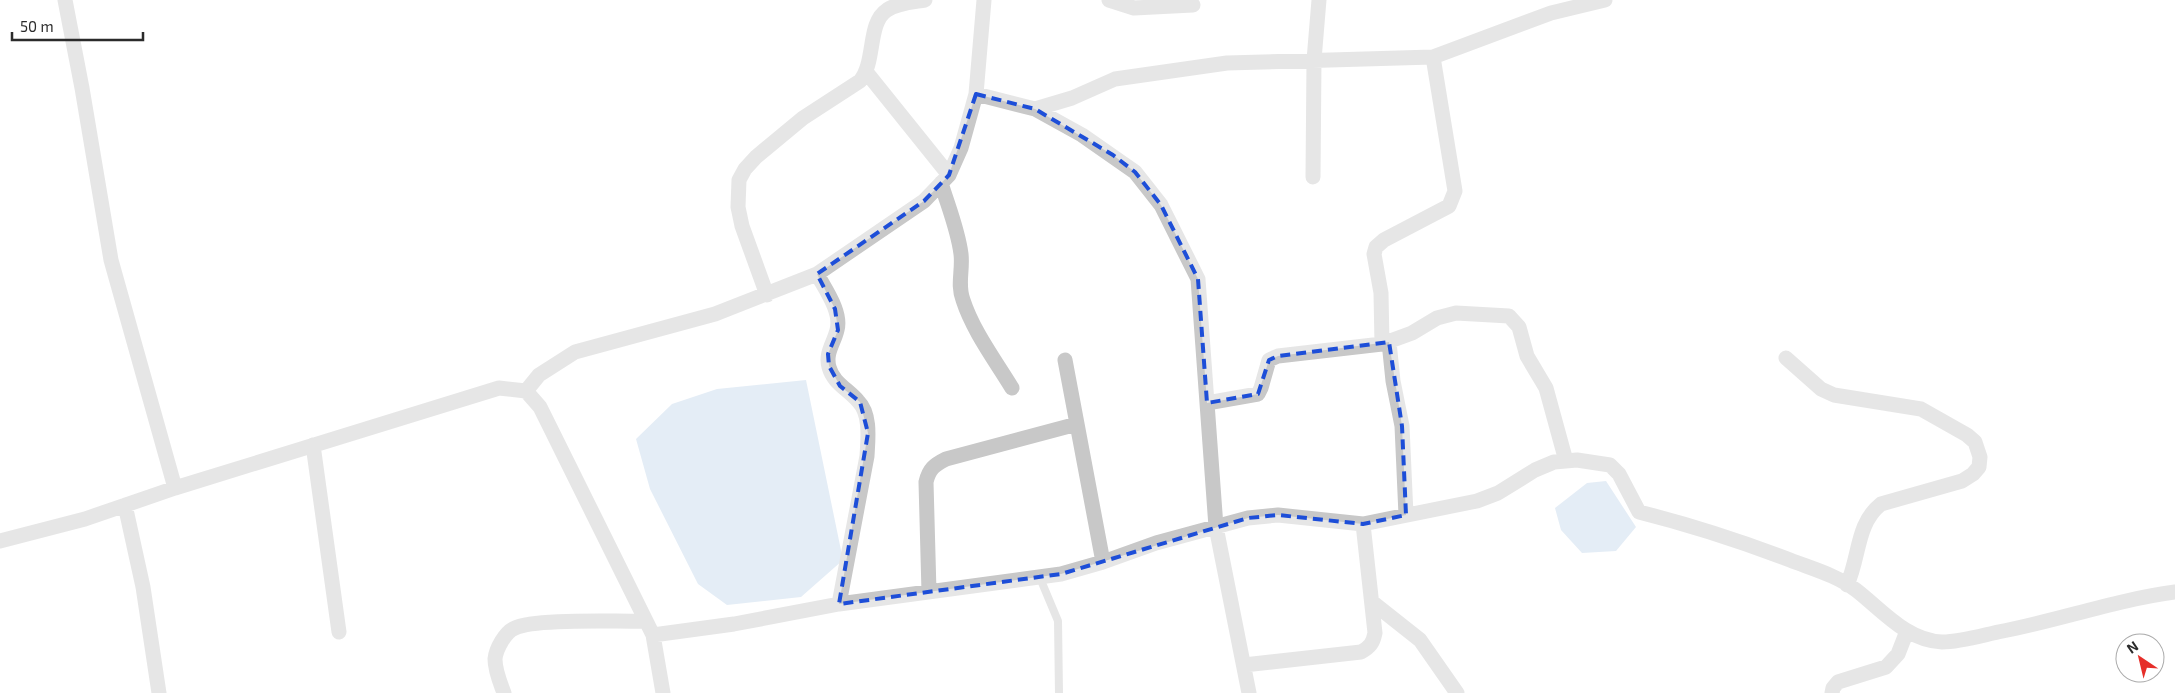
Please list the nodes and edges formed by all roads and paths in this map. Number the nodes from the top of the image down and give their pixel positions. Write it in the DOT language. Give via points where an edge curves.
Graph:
graph roads {
  1 [pos="65,0"];
  2 [pos="925,0"];
  3 [pos="984,0"];
  4 [pos="1109,0"];
  5 [pos="1319,0"];
  6 [pos="1605,0"];
  7 [pos="1193,6"];
  8 [pos="1433,57"];
  9 [pos="1314,60"];
  10 [pos="867,73"];
  11 [pos="976,94"];
  12 [pos="1035,108"];
  13 [pos="1313,178"];
  14 [pos="945,179"];
  15 [pos="817,274"];
  16 [pos="767,295"];
  17 [pos="1386,343"];
  18 [pos="1786,358"];
  19 [pos="1065,360"];
  20 [pos="1012,388"];
  21 [pos="526,391"];
  22 [pos="1207,403"];
  23 [pos="1077,424"];
  24 [pos="313,446"];
  25 [pos="1566,461"];
  26 [pos="175,488"];
  27 [pos="125,505"];
  28 [pos="1406,515"];
  29 [pos="1363,524"];
  30 [pos="1216,526"];
  31 [pos="0,541"];
  32 [pos="1103,562"];
  33 [pos="1040,578"];
  34 [pos="1850,579"];
  35 [pos="929,592"];
  36 [pos="2175,592"];
  37 [pos="1372,602"];
  38 [pos="839,604"];
  39 [pos="649,628"];
  40 [pos="1907,631"];
  41 [pos="339,632"];
  42 [pos="1244,665"];
  43 [pos="159,693"];
  44 [pos="504,693"];
  45 [pos="663,693"];
  46 [pos="1059,693"];
  47 [pos="1249,693"];
  48 [pos="1456,693"];
  49 [pos="1832,693"];
  1 -- 26 [label="street" via="111,260"];
  2 -- 10 [label="street" via="897,5 879,16"];
  3 -- 11 [label="street"];
  4 -- 7 [label="street" via="1134,8"];
  5 -- 9 [label="street"];
  6 -- 8 [label="street" via="1551,13"];
  8 -- 9 [label="street"];
  8 -- 17 [label="street" via="1455,191 1449,206 1376,247 1374,254"];
  9 -- 12 [label="street" via="1227,63 1137,75 1115,79 1072,98"];
  9 -- 13 [label="street"];
  10 -- 14 [label="street"];
  10 -- 16 [label="street" via="851,88 802,118 756,157 739,180 738,207 742,226"];
  11 -- 12 [label="street"];
  11 -- 14 [label="street" via="961,148"];
  12 -- 22 [label="street" via="1113,155 1135,172 1161,205 1198,279"];
  14 -- 15 [label="street" via="924,201"];
  14 -- 20 [label="street" via="961,256 963,300"];
  15 -- 16 [label="street"];
  15 -- 38 [label="street" via="838,320 838,330 828,354 829,366 840,386 860,402 868,433 867,456"];
  16 -- 21 [label="street" via="715,314 575,352 539,375"];
  17 -- 22 [label="street" via="1278,356 1269,360 1258,394"];
  17 -- 25 [label="street" via="1456,312 1509,316 1519,326 1527,356 1546,388"];
  17 -- 28 [label="street" via="1402,426"];
  18 -- 34 [label="street" via="1821,389 1848,399 1922,409 1975,442 1980,457 1979,467 1962,481 1881,504 1871,512 1865,521"];
  19 -- 23 [label="street"];
  21 -- 24 [label="street" via="499,388"];
  21 -- 39 [label="street" via="540,407"];
  22 -- 30 [label="street"];
  23 -- 32 [label="street"];
  23 -- 35 [label="street" via="946,459 928,471"];
  24 -- 26 [label="street"];
  24 -- 41 [label="street"];
  25 -- 28 [label="street" via="1534,470 1498,493 1477,501"];
  25 -- 34 [label="street" via="1610,464 1619,474 1639,512 1726,536 1833,576"];
  26 -- 27 [label="street"];
  27 -- 31 [label="street"];
  27 -- 43 [label="street" via="143,587"];
  28 -- 29 [label="street"];
  29 -- 30 [label="street" via="1278,515"];
  29 -- 37 [label="street"];
  30 -- 32 [label="street"];
  30 -- 42 [label="street"];
  32 -- 33 [label="street"];
  33 -- 35 [label="street"];
  33 -- 46 [label="lane" via="1058,621"];
  34 -- 40 [label="street"];
  35 -- 38 [label="street"];
  36 -- 40 [label="street" via="1962,640 1941,642 1922,639"];
  37 -- 42 [label="street" via="1376,633 1374,641 1361,652"];
  37 -- 48 [label="street" via="1420,640"];
  38 -- 39 [label="street" via="734,624"];
  39 -- 44 [label="street" via="543,623 517,627 502,642 495,658"];
  39 -- 45 [label="street"];
  40 -- 49 [label="street" via="1894,661 1886,667 1838,682"];
  42 -- 47 [label="street"];
}
